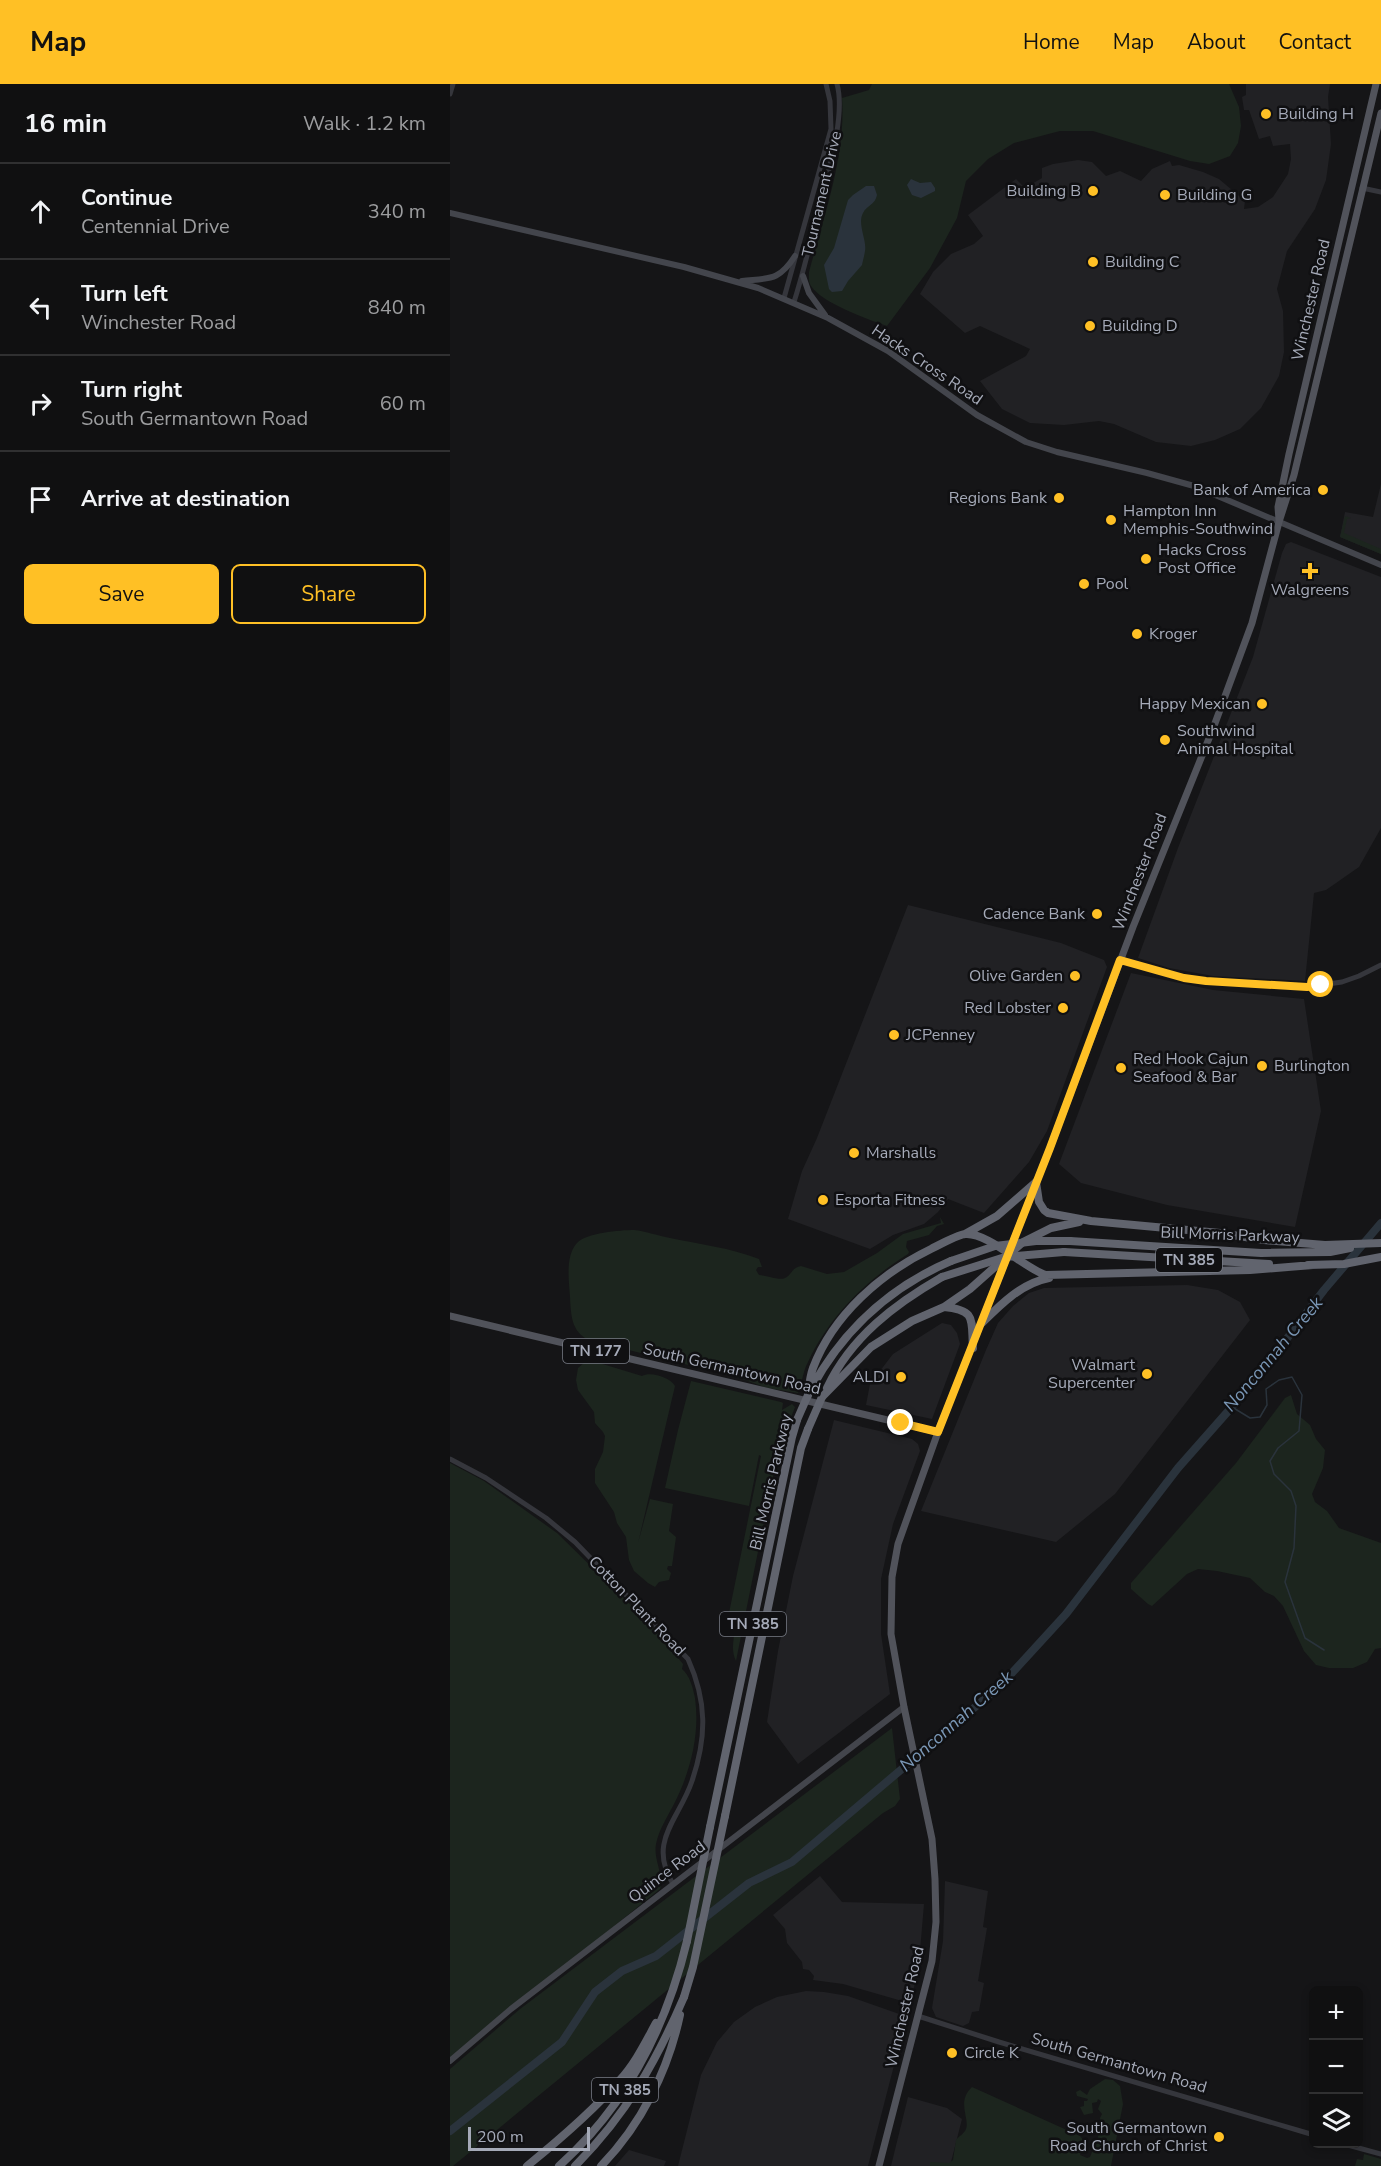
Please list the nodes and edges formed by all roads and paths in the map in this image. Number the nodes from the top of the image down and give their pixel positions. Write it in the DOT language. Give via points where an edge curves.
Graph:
graph roads {
  1 [pos="453,84"];
  2 [pos="826,84"];
  3 [pos="837,84"];
  4 [pos="1376,84"];
  5 [pos="450,94"];
  6 [pos="1381,113"];
  7 [pos="1362,188"];
  8 [pos="1381,192"];
  9 [pos="450,213"];
  10 [pos="795,256"];
  11 [pos="803,276"];
  12 [pos="738,282"];
  13 [pos="784,298"];
  14 [pos="794,302"];
  15 [pos="828,318"];
  16 [pos="1279,522"];
  17 [pos="1381,565"];
  18 [pos="1120,960"];
  19 [pos="1381,965"];
  20 [pos="1036,1182"];
  21 [pos="1091,1221"];
  22 [pos="965,1234"];
  23 [pos="1381,1243"];
  24 [pos="1009,1252"];
  25 [pos="1381,1257"];
  26 [pos="1313,1265"];
  27 [pos="1062,1275"];
  28 [pos="944,1307"];
  29 [pos="450,1316"];
  30 [pos="982,1323"];
  31 [pos="973,1348"];
  32 [pos="808,1395"];
  33 [pos="822,1397"];
  34 [pos="938,1432"];
  35 [pos="450,1459"];
  36 [pos="904,1707"];
  37 [pos="673,1884"];
  38 [pos="684,1997"];
  39 [pos="669,2001"];
  40 [pos="918,2016"];
  41 [pos="450,2061"];
  42 [pos="1309,2134"];
  43 [pos="1359,2148"];
  44 [pos="1381,2154"];
  45 [pos="527,2166"];
  46 [pos="560,2166"];
  47 [pos="575,2166"];
  48 [pos="602,2166"];
  49 [pos="879,2166"];
  1 -- 5 [label="street"];
  2 -- 10 [label="street, Tournament Drive" via="831,129"];
  3 -- 11 [label="street, Tournament Drive" via="838,129"];
  4 -- 16 [label="main road, Winchester Road" via="1291,444 1278,507"];
  6 -- 7 [label="main road, Winchester Road"];
  7 -- 8 [label="street"];
  7 -- 16 [label="main road, Winchester Road" via="1294,475"];
  9 -- 12 [label="main road, Hacks Cross Road"];
  10 -- 12 [label="main road" via="779,275"];
  10 -- 13 [label="street, Tournament Drive"];
  11 -- 14 [label="street, Tournament Drive"];
  11 -- 15 [label="main road"];
  12 -- 13 [label="main road, Hacks Cross Road"];
  13 -- 14 [label="main road, Hacks Cross Road"];
  14 -- 15 [label="main road, Hacks Cross Road"];
  15 -- 16 [label="main road, Hacks Cross Road" via="888,351 977,415 1026,442 1194,486"];
  16 -- 17 [label="main road, Hacks Cross Road"];
  16 -- 18 [label="main road, Winchester Road" via="1252,623"];
  18 -- 19 [label="street" via="1206,981 1307,987 1342,982"];
  18 -- 20 [label="main road, Winchester Road"];
  20 -- 21 [label="highway" via="1044,1210"];
  20 -- 22 [label="highway" via="997,1216"];
  20 -- 24 [label="main road, Winchester Road"];
  21 -- 23 [label="highway" via="1325,1245"];
  21 -- 24 [label="highway" via="1051,1228"];
  22 -- 24 [label="highway"];
  22 -- 32 [label="highway" via="906,1262 854,1304 826,1343 813,1369"];
  23 -- 32 [label="highway, Bill Morris Parkway / TN 385, bridge" via="1318,1252 1261,1253 1070,1241 995,1246 951,1261 906,1284 870,1311 836,1348"];
  24 -- 27 [label="highway" via="1037,1273"];
  24 -- 28 [label="highway" via="970,1289"];
  24 -- 30 [label="main road, Winchester Road"];
  25 -- 26 [label="highway, Bill Morris Parkway / TN 385"];
  26 -- 27 [label="highway"];
  26 -- 33 [label="highway, Bill Morris Parkway / TN 385, bridge" via="1064,1252 1005,1257 942,1277 906,1298 873,1325 842,1361"];
  27 -- 30 [label="highway" via="1018,1291"];
  28 -- 31 [label="highway" via="958,1308 971,1318"];
  28 -- 33 [label="highway" via="912,1321 871,1347"];
  29 -- 34 [label="main road, South Germantown Road / TN 177"];
  30 -- 31 [label="main road, Winchester Road"];
  31 -- 34 [label="main road, Winchester Road"];
  32 -- 39 [label="highway, Bill Morris Parkway / TN 385, bridge" via="792,1437 687,1941"];
  33 -- 38 [label="highway, Bill Morris Parkway / TN 385, bridge" via="801,1448"];
  34 -- 36 [label="main road, Winchester Road" via="898,1544 892,1577 891,1634"];
  35 -- 37 [label="street, Cotton Plant Road" via="486,1478 575,1542 688,1659 702,1699 704,1728 692,1783 662,1846 666,1873"];
  36 -- 37 [label="main road, Quince Road"];
  36 -- 40 [label="main road, Winchester Road" via="933,1848 936,1922 932,1961"];
  37 -- 41 [label="main road, Quince Road"];
  38 -- 47 [label="highway, Bill Morris Parkway / TN 385" via="639,2088"];
  38 -- 48 [label="highway" via="678,2026 653,2091 619,2148"];
  39 -- 45 [label="highway" via="621,2080"];
  39 -- 46 [label="highway, Bill Morris Parkway / TN 385" via="632,2080 599,2125"];
  40 -- 42 [label="street, South Germantown Road"];
  40 -- 49 [label="main road, Winchester Road"];
  43 -- 44 [label="street"];
}
